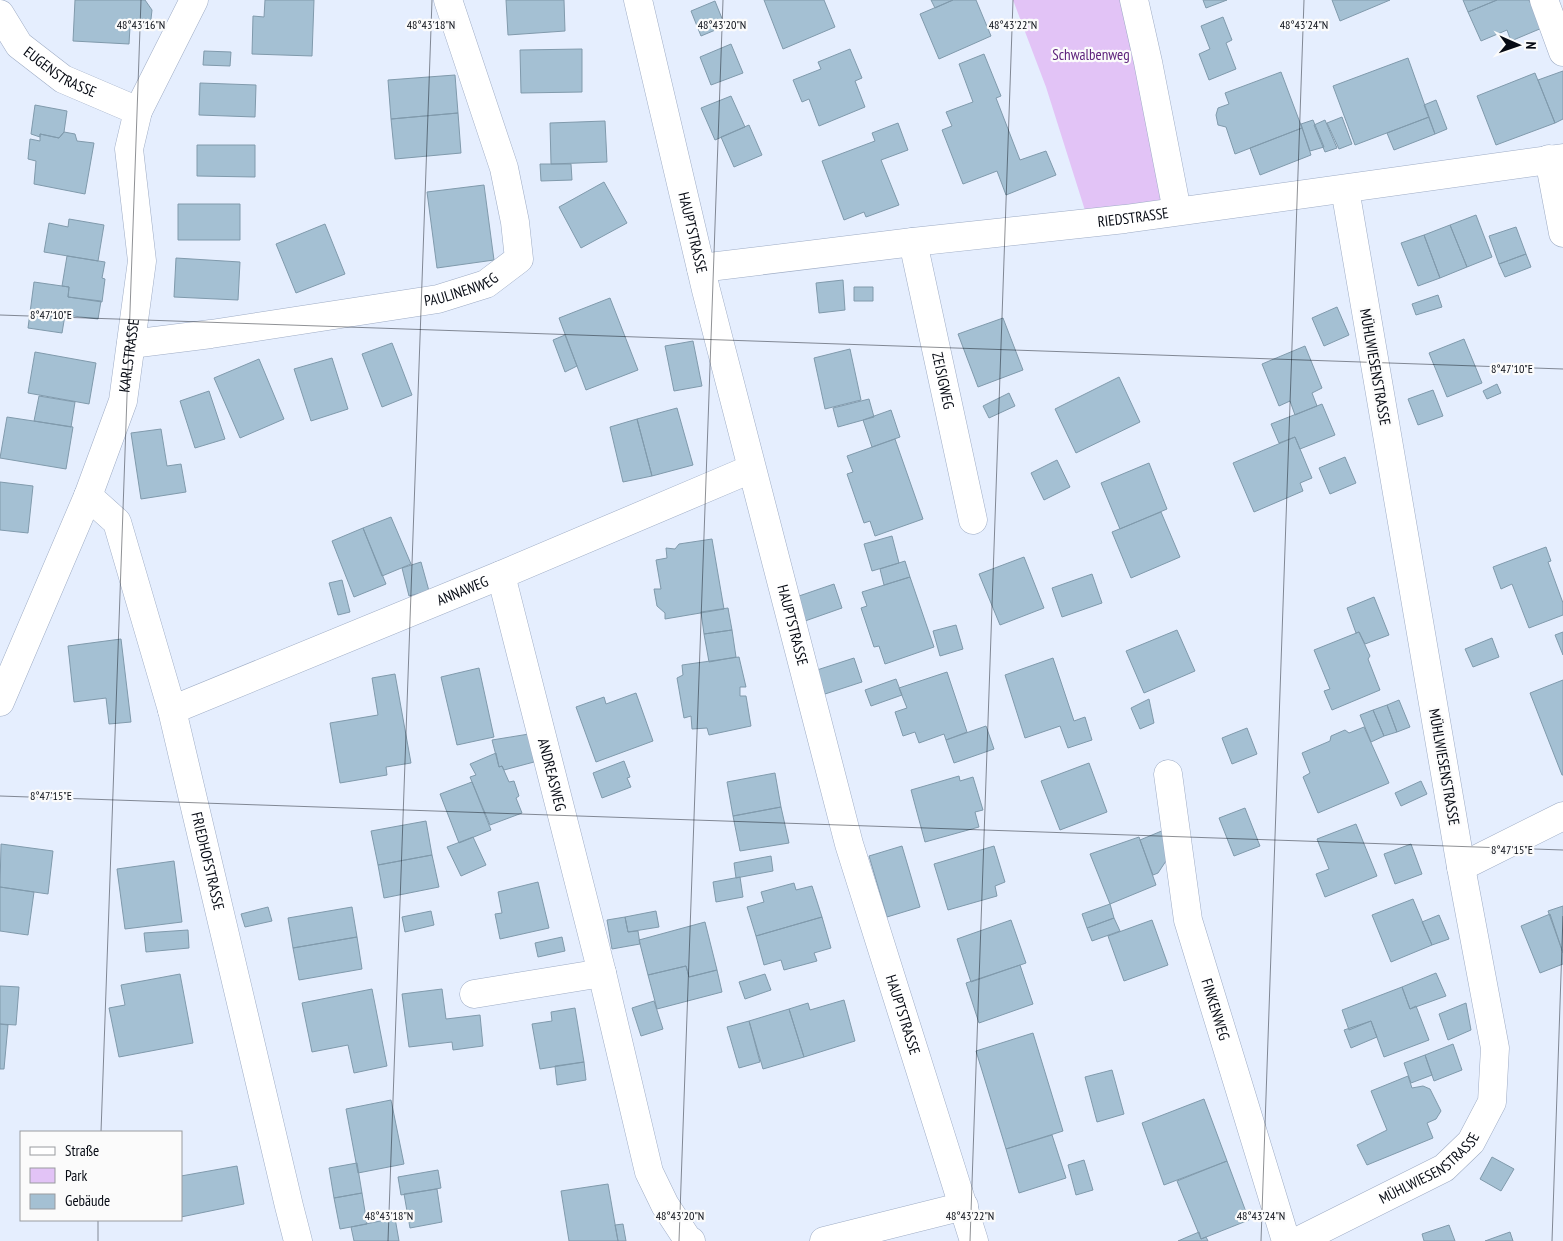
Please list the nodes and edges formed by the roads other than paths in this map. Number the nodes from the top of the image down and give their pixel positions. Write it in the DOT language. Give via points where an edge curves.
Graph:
graph roads {
  1 [pos="194,0"];
  2 [pos="448,0"];
  3 [pos="638,0"];
  4 [pos="1134,0"];
  5 [pos="1544,0"];
  6 [pos="0,14"];
  7 [pos="1563,52"];
  8 [pos="138,111"];
  9 [pos="1556,158"];
  10 [pos="1345,189"];
  11 [pos="1177,210"];
  12 [pos="1563,233"];
  13 [pos="913,242"];
  14 [pos="701,268"];
  15 [pos="131,344"];
  16 [pos="751,469"];
  17 [pos="88,496"];
  18 [pos="973,520"];
  19 [pos="501,576"];
  20 [pos="0,702"];
  21 [pos="172,710"];
  22 [pos="1168,774"];
  23 [pos="1563,816"];
  24 [pos="1461,867"];
  25 [pos="602,974"];
  26 [pos="474,994"];
  27 [pos="964,1206"];
  28 [pos="298,1241"];
  29 [pos="691,1241"];
  30 [pos="824,1241"];
  31 [pos="974,1241"];
  32 [pos="1286,1241"];
  33 [pos="1298,1241"];
  1 -- 8 [label="street, KARLSTRASSE"];
  2 -- 15 [label="street, PAULINENWEG" via="504,168 519,259 486,284 438,299"];
  3 -- 14 [label="street, HAUPTSTRASSE"];
  4 -- 11 [label="street"];
  5 -- 7 [label="street"];
  6 -- 8 [label="street, EUGENSTRASSE" via="20,45 63,79"];
  8 -- 15 [label="street, KARLSTRASSE" via="130,149 142,261"];
  9 -- 10 [label="street, RIEDSTRASSE"];
  9 -- 12 [label="street"];
  10 -- 11 [label="street, RIEDSTRASSE"];
  10 -- 24 [label="street, MÜHLWIESENSTRASSE"];
  11 -- 13 [label="street, RIEDSTRASSE" via="1125,219"];
  13 -- 14 [label="street, RIEDSTRASSE"];
  13 -- 18 [label="street, ZEISIGWEG"];
  14 -- 16 [label="street, HAUPTSTRASSE"];
  15 -- 17 [label="street, KARLSTRASSE" via="123,401"];
  16 -- 19 [label="street, ANNAWEG"];
  16 -- 27 [label="street, HAUPTSTRASSE" via="849,844"];
  17 -- 20 [label="street, KARLSTRASSE"];
  17 -- 21 [label="street, FRIEDHOFSTRASSE" via="118,522"];
  19 -- 21 [label="street, ANNAWEG"];
  19 -- 25 [label="street, ANDREASWEG"];
  21 -- 28 [label="street, FRIEDHOFSTRASSE"];
  22 -- 32 [label="street, FINKENWEG" via="1188,920"];
  23 -- 24 [label="street"];
  24 -- 33 [label="street, MÜHLWIESENSTRASSE" via="1495,1048 1492,1102 1471,1142 1444,1168"];
  25 -- 26 [label="street"];
  25 -- 29 [label="street, ANDREASWEG" via="649,1172 665,1205"];
  27 -- 30 [label="street"];
  27 -- 31 [label="street, HAUPTSTRASSE"];
}
